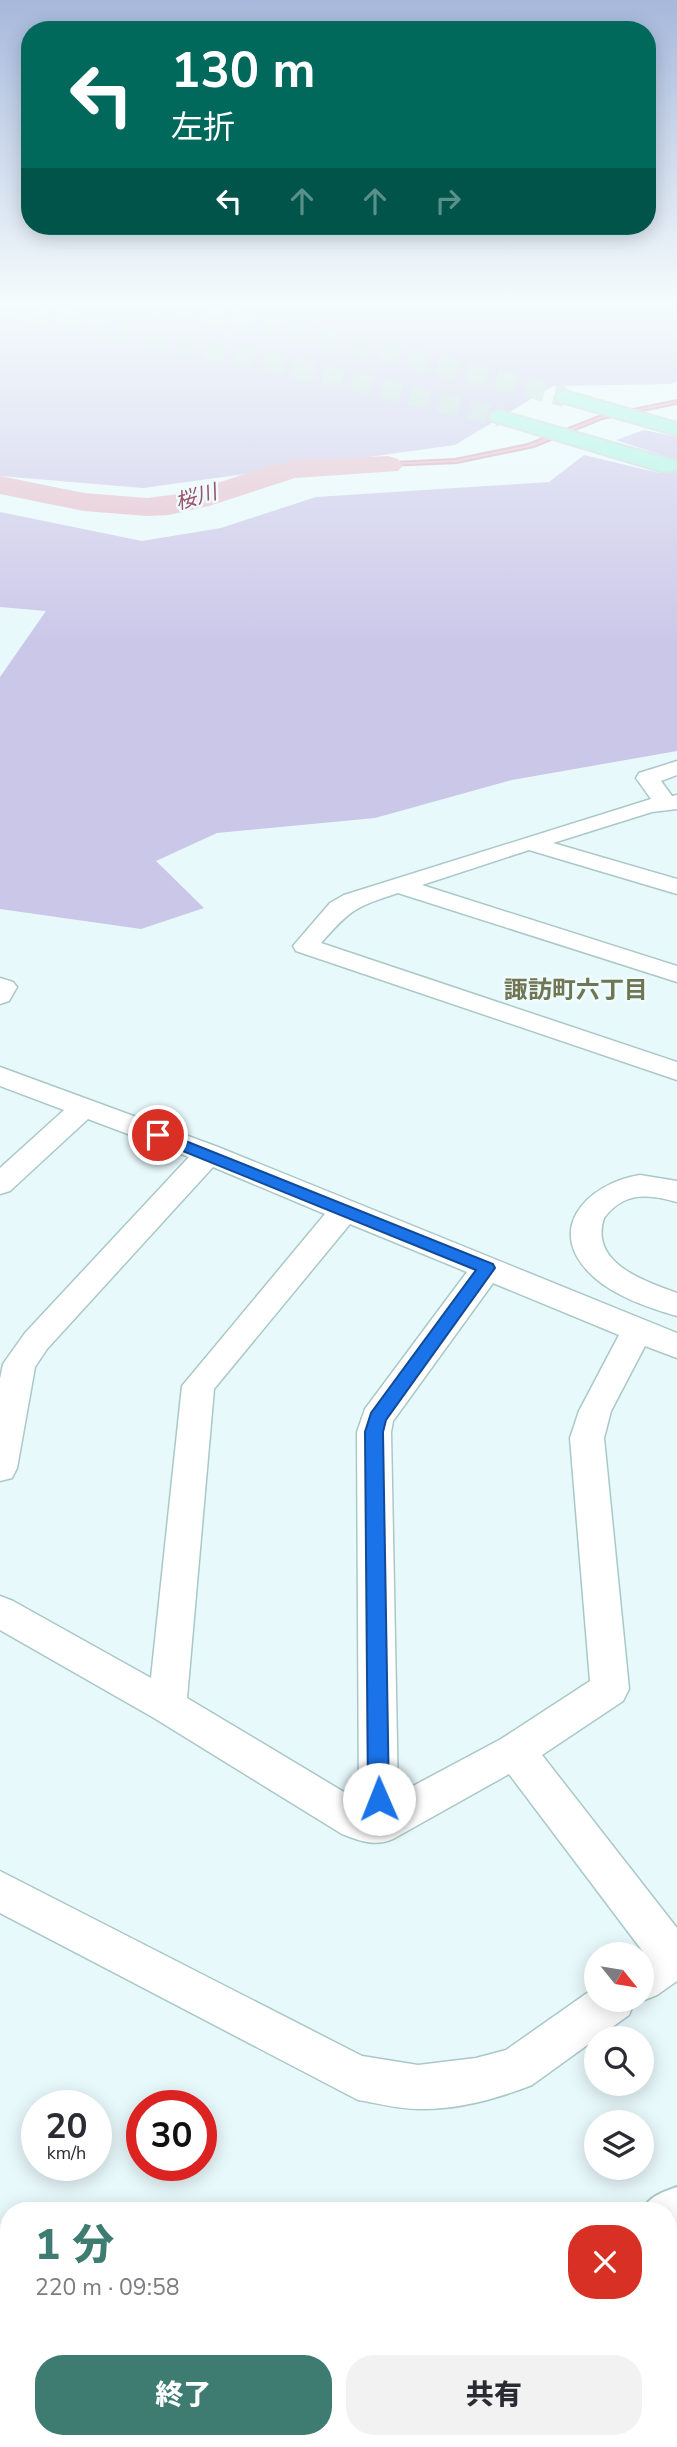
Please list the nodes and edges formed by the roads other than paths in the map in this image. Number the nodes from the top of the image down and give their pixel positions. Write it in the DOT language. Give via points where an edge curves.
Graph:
graph roads {
  1 [pos="629,415"];
  2 [pos="508,419"];
  3 [pos="677,429"];
  4 [pos="662,464"];
  5 [pos="677,768"];
  6 [pos="667,806"];
  7 [pos="529,843"];
  8 [pos="398,885"];
  9 [pos="677,887"];
  10 [pos="677,974"];
  11 [pos="0,986"];
  12 [pos="0,996"];
  13 [pos="677,1071"];
  14 [pos="0,1076"];
  15 [pos="84,1107"];
  16 [pos="208,1154"];
  17 [pos="0,1184"];
  18 [pos="677,1192"];
  19 [pos="345,1210"];
  20 [pos="487,1268"];
  21 [pos="677,1305"];
  22 [pos="638,1331"];
  23 [pos="677,1346"];
  24 [pos="0,1468"];
  25 [pos="0,1612"];
  26 [pos="167,1706"];
  27 [pos="514,1751"];
  28 [pos="379,1826"];
  29 [pos="0,1891"];
  30 [pos="664,1965"];
  31 [pos="597,2012"];
  1 -- 3 [label="highway"];
  2 -- 4 [label="highway"];
  5 -- 6 [label="street" via="647,778"];
  6 -- 7 [label="street"];
  7 -- 8 [label="street"];
  7 -- 9 [label="street"];
  8 -- 10 [label="street"];
  8 -- 13 [label="street" via="339,908 305,946"];
  11 -- 12 [label="street" via="4,987"];
  14 -- 15 [label="street"];
  15 -- 16 [label="street"];
  15 -- 17 [label="street"];
  16 -- 19 [label="street"];
  16 -- 24 [label="street" via="19,1364"];
  18 -- 21 [label="street" via="637,1185 609,1194 584,1229 590,1252 605,1269"];
  19 -- 20 [label="street"];
  19 -- 26 [label="street" via="198,1385"];
  20 -- 22 [label="street"];
  20 -- 28 [label="street" via="377,1418 374,1432"];
  22 -- 23 [label="street"];
  22 -- 27 [label="street" via="594,1411 587,1438 610,1689"];
  25 -- 26 [label="street"];
  26 -- 28 [label="street" via="356,1821"];
  27 -- 28 [label="street"];
  27 -- 30 [label="street"];
  29 -- 31 [label="street" via="358,2078 418,2087 516,2069"];
}
